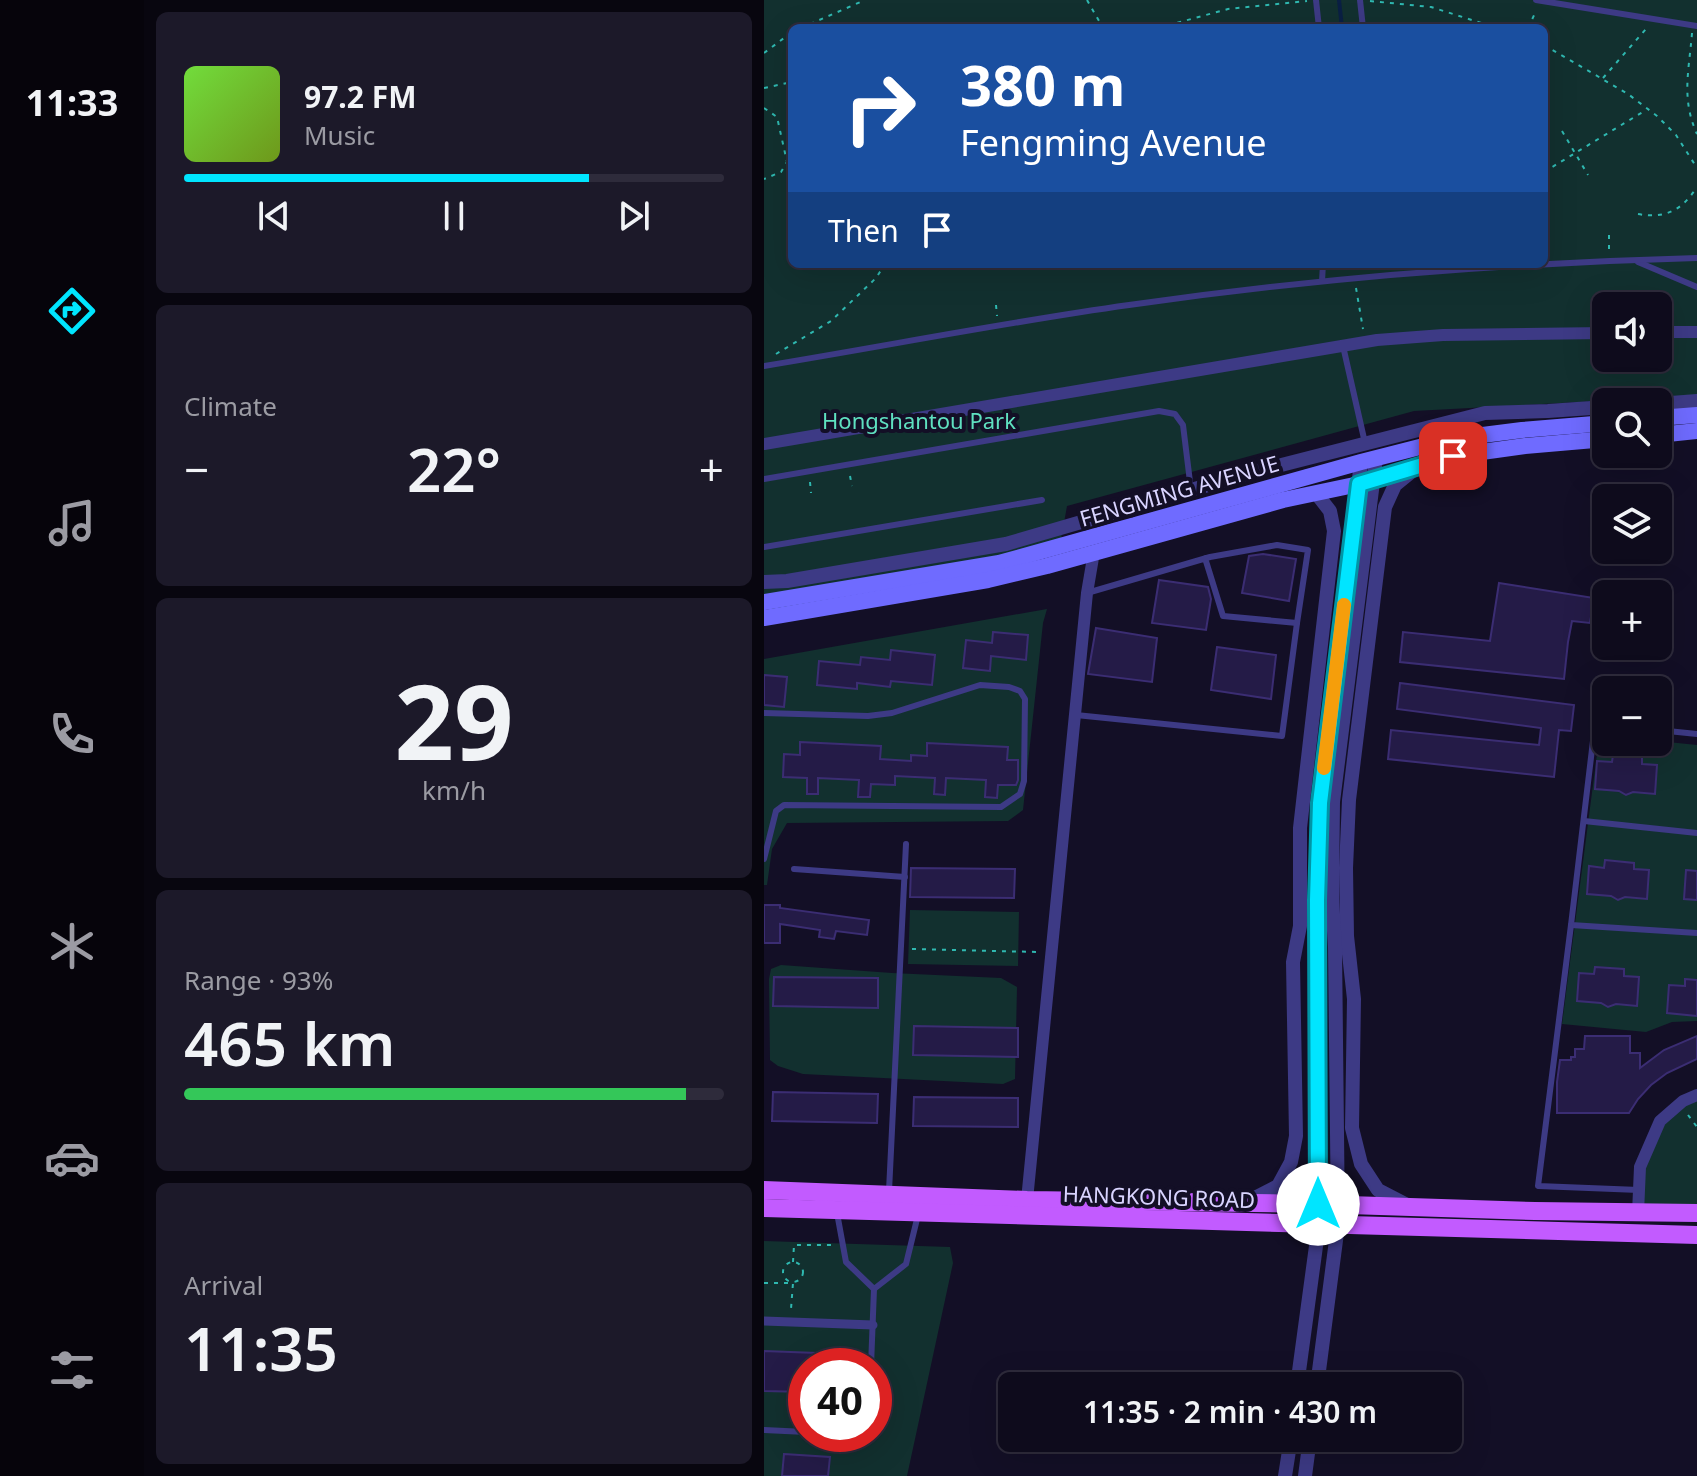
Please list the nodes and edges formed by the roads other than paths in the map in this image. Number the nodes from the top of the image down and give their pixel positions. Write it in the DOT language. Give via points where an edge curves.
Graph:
graph roads {
  1 [pos="1314,0"];
  2 [pos="1360,0"];
  3 [pos="1538,0"];
  4 [pos="1318,24"];
  5 [pos="1363,24"];
  6 [pos="1695,26"];
  7 [pos="1697,258"];
  8 [pos="1634,260"];
  9 [pos="1548,265"];
  10 [pos="1323,268"];
  11 [pos="1420,268"];
  12 [pos="1490,268"];
  13 [pos="1422,272"];
  14 [pos="1322,281"];
  15 [pos="1697,287"];
  16 [pos="1672,332"];
  17 [pos="1697,332"];
  18 [pos="1592,333"];
  19 [pos="1343,346"];
  20 [pos="764,366"];
  21 [pos="1697,401"];
  22 [pos="1672,403"];
  23 [pos="1592,408"];
  24 [pos="1697,415"];
  25 [pos="1672,417"];
  26 [pos="1592,424"];
  27 [pos="1697,431"];
  28 [pos="1672,434"];
  29 [pos="1592,440"];
  30 [pos="1365,443"];
  31 [pos="764,444"];
  32 [pos="1369,460"];
  33 [pos="1418,466"];
  34 [pos="764,479"];
  35 [pos="1366,481"];
  36 [pos="1191,490"];
  37 [pos="1316,493"];
  38 [pos="1042,500"];
  39 [pos="764,547"];
  40 [pos="1094,552"];
  41 [pos="1205,558"];
  42 [pos="764,582"];
  43 [pos="1087,593"];
  44 [pos="764,602"];
  45 [pos="764,618"];
  46 [pos="1297,623"];
  47 [pos="764,713"];
  48 [pos="1075,714"];
  49 [pos="1672,731"];
  50 [pos="1697,734"];
  51 [pos="1592,750"];
  52 [pos="1584,821"];
  53 [pos="1697,833"];
  54 [pos="906,844"];
  55 [pos="764,859"];
  56 [pos="794,869"];
  57 [pos="905,877"];
  58 [pos="1571,925"];
  59 [pos="1697,933"];
  60 [pos="1697,1095"];
  61 [pos="764,1190"];
  62 [pos="1639,1190"];
  63 [pos="888,1195"];
  64 [pos="1027,1200"];
  65 [pos="1245,1203"];
  66 [pos="1318,1204"];
  67 [pos="1338,1204"];
  68 [pos="1410,1207"];
  69 [pos="764,1208"];
  70 [pos="837,1210"];
  71 [pos="919,1213"];
  72 [pos="1638,1213"];
  73 [pos="1697,1213"];
  74 [pos="1329,1225"];
  75 [pos="1697,1235"];
  76 [pos="874,1289"];
  77 [pos="764,1321"];
  78 [pos="873,1325"];
  79 [pos="872,1348"];
  80 [pos="1300,1372"];
  81 [pos="1318,1372"];
  82 [pos="764,1430"];
  83 [pos="788,1431"];
  84 [pos="1289,1452"];
  85 [pos="1308,1452"];
  86 [pos="1285,1476"];
  87 [pos="1305,1476"];
  1 -- 4 [label="lane"];
  2 -- 5 [label="lane"];
  3 -- 6 [label="lane"];
  7 -- 8 [label="lane"];
  8 -- 9 [label="lane"];
  8 -- 15 [label="lane"];
  10 -- 14 [label="lane"];
  11 -- 13 [label="lane"];
  12 -- 13 [label="lane"];
  13 -- 14 [label="lane"];
  14 -- 20 [label="lane" via="1128,305"];
  16 -- 17 [label="street"];
  18 -- 19 [label="street" via="1443,335"];
  19 -- 30 [label="lane"];
  19 -- 31 [label="street"];
  21 -- 22 [label="street"];
  23 -- 30 [label="street" via="1485,413"];
  24 -- 25 [label="main road"];
  26 -- 32 [label="main road, FENGMING AVENUE" via="1451,439"];
  27 -- 28 [label="main road"];
  29 -- 33 [label="main road, FENGMING AVENUE" via="1453,456"];
  30 -- 36 [label="street"];
  32 -- 35 [label="street"];
  32 -- 44 [label="main road, FENGMING AVENUE" via="999,563"];
  33 -- 35 [label="main road, FENGMING AVENUE"];
  33 -- 68 [label="street" via="1395,485 1385,507 1349,800 1346,868 1354,999 1352,1128 1361,1164 1378,1190"];
  34 -- 36 [label="lane" via="1159,411 1175,414 1183,425"];
  35 -- 37 [label="main road, FENGMING AVENUE"];
  35 -- 66 [label="street" via="1320,803"];
  35 -- 67 [label="street" via="1333,802"];
  36 -- 42 [label="street" via="1006,544"];
  37 -- 40 [label="main road, FENGMING AVENUE"];
  37 -- 65 [label="street" via="1330,511 1334,531 1300,828 1300,926 1293,962 1296,1136 1291,1162 1278,1186"];
  38 -- 39 [label="lane"];
  40 -- 43 [label="street"];
  40 -- 45 [label="main road, FENGMING AVENUE" via="988,580"];
  41 -- 43 [label="lane"];
  41 -- 46 [label="lane" via="1223,616"];
  41 -- 46 [label="lane" via="1277,545 1308,550"];
  43 -- 48 [label="street"];
  46 -- 48 [label="lane" via="1282,736"];
  47 -- 55 [label="lane" via="892,713 980,685 1009,687 1025,699 1024,781 1020,794 1001,807 784,805 776,811"];
  48 -- 64 [label="street"];
  49 -- 50 [label="lane"];
  51 -- 52 [label="lane"];
  52 -- 53 [label="lane"];
  52 -- 58 [label="lane"];
  54 -- 57 [label="lane"];
  56 -- 57 [label="lane"];
  57 -- 63 [label="lane"];
  58 -- 59 [label="lane"];
  58 -- 62 [label="lane" via="1538,1186"];
  60 -- 62 [label="street" via="1660,1121 1640,1167"];
  61 -- 63 [label="main road, HANGKONG ROAD"];
  62 -- 72 [label="street"];
  63 -- 64 [label="main road, HANGKONG ROAD"];
  64 -- 65 [label="main road, HANGKONG ROAD"];
  65 -- 66 [label="main road, HANGKONG ROAD"];
  66 -- 67 [label="main road, HANGKONG ROAD"];
  66 -- 74 [label="street"];
  67 -- 68 [label="main road, HANGKONG ROAD"];
  67 -- 74 [label="street"];
  68 -- 72 [label="main road, HANGKONG ROAD"];
  69 -- 70 [label="main road, HANGKONG ROAD"];
  70 -- 71 [label="main road, HANGKONG ROAD"];
  70 -- 76 [label="lane" via="846,1262"];
  71 -- 74 [label="main road, HANGKONG ROAD"];
  71 -- 76 [label="lane" via="906,1264"];
  72 -- 73 [label="main road, HANGKONG ROAD"];
  74 -- 75 [label="main road, HANGKONG ROAD"];
  74 -- 80 [label="street"];
  74 -- 81 [label="street"];
  76 -- 78 [label="lane"];
  77 -- 78 [label="street"];
  78 -- 79 [label="lane"];
  82 -- 83 [label="lane"];
  84 -- 86 [label="street"];
  85 -- 87 [label="street"];
}
